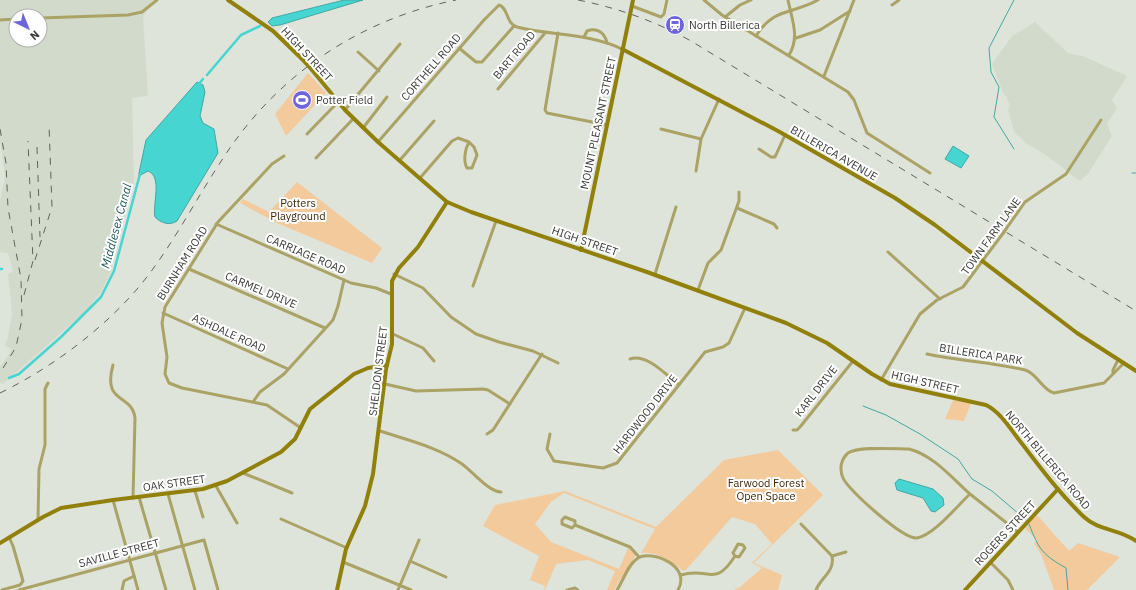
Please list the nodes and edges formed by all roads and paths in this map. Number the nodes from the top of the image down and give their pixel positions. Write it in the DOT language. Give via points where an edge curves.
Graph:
graph roads {
  1 [pos="157,0"];
  2 [pos="228,0"];
  3 [pos="634,0"];
  4 [pos="667,0"];
  5 [pos="704,0"];
  6 [pos="751,0"];
  7 [pos="788,0"];
  8 [pos="818,0"];
  9 [pos="854,0"];
  10 [pos="899,0"];
  11 [pos="632,6"];
  12 [pos="892,6"];
  13 [pos="790,11"];
  14 [pos="850,11"];
  15 [pos="725,17"];
  16 [pos="48,18"];
  17 [pos="514,26"];
  18 [pos="545,33"];
  19 [pos="558,33"];
  20 [pos="756,36"];
  21 [pos="584,37"];
  22 [pos="796,38"];
  23 [pos="607,43"];
  24 [pos="400,44"];
  25 [pos="459,48"];
  26 [pos="622,49"];
  27 [pos="358,52"];
  28 [pos="789,56"];
  29 [pos="379,71"];
  30 [pos="824,76"];
  31 [pos="498,89"];
  32 [pos="387,97"];
  33 [pos="719,99"];
  34 [pos="338,102"];
  35 [pos="345,110"];
  36 [pos="354,119"];
  37 [pos="1101,120"];
  38 [pos="434,121"];
  39 [pos="607,125"];
  40 [pos="363,128"];
  41 [pos="661,129"];
  42 [pos="306,134"];
  43 [pos="785,135"];
  44 [pos="701,139"];
  45 [pos="378,142"];
  46 [pos="469,142"];
  47 [pos="759,149"];
  48 [pos="284,156"];
  49 [pos="316,158"];
  50 [pos="400,160"];
  51 [pos="696,171"];
  52 [pos="930,173"];
  53 [pos="420,178"];
  54 [pos="739,192"];
  55 [pos="447,202"];
  56 [pos="676,207"];
  57 [pos="737,208"];
  58 [pos="496,221"];
  59 [pos="216,224"];
  60 [pos="776,228"];
  61 [pos="581,250"];
  62 [pos="888,252"];
  63 [pos="983,262"];
  64 [pos="189,269"];
  65 [pos="394,274"];
  66 [pos="655,274"];
  67 [pos="344,280"];
  68 [pos="473,286"];
  69 [pos="698,290"];
  70 [pos="391,294"];
  71 [pos="940,299"];
  72 [pos="745,308"];
  73 [pos="163,313"];
  74 [pos="325,328"];
  75 [pos="393,334"];
  76 [pos="542,354"];
  77 [pos="927,354"];
  78 [pos="630,359"];
  79 [pos="1118,360"];
  80 [pos="853,361"];
  81 [pos="434,362"];
  82 [pos="558,363"];
  83 [pos="1124,364"];
  84 [pos="113,365"];
  85 [pos="387,366"];
  86 [pos="288,369"];
  87 [pos="1136,371"];
  88 [pos="1114,372"];
  89 [pos="881,380"];
  90 [pos="48,382"];
  91 [pos="385,384"];
  92 [pos="679,385"];
  93 [pos="253,402"];
  94 [pos="510,404"];
  95 [pos="992,408"];
  96 [pos="301,428"];
  97 [pos="793,430"];
  98 [pos="380,431"];
  99 [pos="487,434"];
  100 [pos="550,434"];
  101 [pos="242,473"];
  102 [pos="216,486"];
  103 [pos="1058,489"];
  104 [pos="195,490"];
  105 [pos="501,492"];
  106 [pos="292,493"];
  107 [pos="168,494"];
  108 [pos="970,494"];
  109 [pos="139,497"];
  110 [pos="133,498"];
  111 [pos="113,500"];
  112 [pos="203,517"];
  113 [pos="281,519"];
  114 [pos="38,520"];
  115 [pos="237,523"];
  116 [pos="801,524"];
  117 [pos="575,525"];
  118 [pos="1018,532"];
  119 [pos="9,537"];
  120 [pos="419,540"];
  121 [pos="1136,541"];
  122 [pos="0,543"];
  123 [pos="182,546"];
  124 [pos="347,548"];
  125 [pos="846,552"];
  126 [pos="155,553"];
  127 [pos="735,556"];
  128 [pos="832,556"];
  129 [pos="639,557"];
  130 [pos="130,560"];
  131 [pos="410,561"];
  132 [pos="343,562"];
  133 [pos="990,562"];
  134 [pos="681,575"];
  135 [pos="134,576"];
  136 [pos="446,576"];
  137 [pos="400,585"];
  138 [pos="24,589"];
  139 [pos="2,590"];
  140 [pos="19,590"];
  141 [pos="122,590"];
  142 [pos="138,590"];
  143 [pos="166,590"];
  144 [pos="195,590"];
  145 [pos="218,590"];
  146 [pos="338,590"];
  147 [pos="398,590"];
  148 [pos="411,590"];
  149 [pos="567,590"];
  150 [pos="578,590"];
  151 [pos="617,590"];
  152 [pos="678,590"];
  153 [pos="816,590"];
  154 [pos="965,590"];
  155 [pos="1013,590"];
  1 -- 16 [label="street" via="142,12 124,16"];
  2 -- 34 [label="main road, HIGH STREET, bridge" via="273,31 302,59"];
  3 -- 11 [label="main road, MOUNT PLEASANT STREET"];
  4 -- 11 [label="street" via="662,17"];
  5 -- 15 [label="street"];
  6 -- 15 [label="street"];
  7 -- 13 [label="street"];
  8 -- 13 [label="street"];
  9 -- 14 [label="street"];
  10 -- 12 [label="street"];
  11 -- 26 [label="main road, MOUNT PLEASANT STREET"];
  13 -- 20 [label="street" via="768,20"];
  13 -- 22 [label="street"];
  14 -- 22 [label="street" via="820,30"];
  14 -- 30 [label="street"];
  15 -- 20 [label="street"];
  17 -- 18 [label="street, BILLERICA AVENUE"];
  17 -- 25 [label="street" via="481,62 476,62"];
  17 -- 25 [label="street, CORTHELL ROAD" via="500,5"];
  18 -- 19 [label="street, BILLERICA AVENUE"];
  18 -- 31 [label="street, BART ROAD"];
  19 -- 21 [label="street, BILLERICA AVENUE"];
  19 -- 39 [label="street" via="544,109 547,113"];
  20 -- 28 [label="street"];
  21 -- 23 [label="street, BILLERICA AVENUE"];
  21 -- 23 [label="street" via="587,31 598,30"];
  22 -- 28 [label="street"];
  23 -- 26 [label="street, BILLERICA AVENUE"];
  24 -- 29 [label="street"];
  25 -- 45 [label="street, CORTHELL ROAD"];
  26 -- 33 [label="main road, BILLERICA AVENUE"];
  26 -- 39 [label="main road, MOUNT PLEASANT STREET"];
  27 -- 29 [label="street"];
  28 -- 30 [label="street"];
  29 -- 35 [label="street"];
  30 -- 52 [label="street" via="848,92 854,100 867,133"];
  32 -- 40 [label="street"];
  33 -- 43 [label="main road, BILLERICA AVENUE"];
  33 -- 44 [label="street"];
  34 -- 35 [label="main road, HIGH STREET"];
  34 -- 42 [label="street"];
  35 -- 36 [label="main road, HIGH STREET"];
  36 -- 40 [label="main road, HIGH STREET"];
  36 -- 49 [label="street"];
  37 -- 63 [label="street, TOWN FARM LANE" via="1066,174 1026,202"];
  38 -- 50 [label="street"];
  39 -- 61 [label="main road, MOUNT PLEASANT STREET"];
  40 -- 45 [label="main road, HIGH STREET"];
  41 -- 44 [label="street"];
  43 -- 47 [label="street" via="775,156"];
  43 -- 63 [label="main road, BILLERICA AVENUE" via="917,212"];
  44 -- 51 [label="street"];
  45 -- 50 [label="main road, HIGH STREET"];
  46 -- 46 [label="street" via="477,155 474,166 469,169 465,161"];
  46 -- 53 [label="street" via="460,138 454,140"];
  48 -- 59 [label="street, BURNHAM ROAD" via="272,164"];
  50 -- 53 [label="main road, HIGH STREET"];
  53 -- 55 [label="main road, HIGH STREET"];
  54 -- 57 [label="street"];
  55 -- 58 [label="main road, HIGH STREET"];
  55 -- 65 [label="main road" via="418,248"];
  56 -- 66 [label="street"];
  57 -- 60 [label="street" via="774,224"];
  57 -- 69 [label="street" via="721,250 708,264"];
  58 -- 61 [label="main road, HIGH STREET"];
  58 -- 68 [label="street"];
  59 -- 64 [label="street, BURNHAM ROAD"];
  59 -- 67 [label="street, CARRIAGE ROAD"];
  61 -- 66 [label="main road, HIGH STREET"];
  62 -- 71 [label="street"];
  63 -- 71 [label="street, TOWN FARM LANE" via="963,287"];
  63 -- 79 [label="main road, BILLERICA AVENUE" via="1077,333"];
  64 -- 73 [label="street, BURNHAM ROAD"];
  64 -- 74 [label="street, CARMEL DRIVE"];
  65 -- 70 [label="main road, SHELDON STREET"];
  65 -- 76 [label="street" via="423,288 451,316 476,334"];
  66 -- 69 [label="main road, HIGH STREET"];
  67 -- 70 [label="street, CARRIAGE ROAD"];
  67 -- 74 [label="street" via="336,314"];
  69 -- 72 [label="main road, HIGH STREET"];
  70 -- 75 [label="main road, SHELDON STREET"];
  71 -- 89 [label="street, TOWN FARM LANE" via="920,314"];
  72 -- 80 [label="main road, HIGH STREET" via="815,336"];
  72 -- 92 [label="street, HARDWOOD DRIVE" via="729,343 705,352"];
  73 -- 86 [label="street, ASHDALE ROAD"];
  73 -- 93 [label="street, BURNHAM ROAD" via="167,357 165,374 169,383 173,386"];
  74 -- 86 [label="street"];
  75 -- 81 [label="street" via="423,348"];
  75 -- 85 [label="main road, SHELDON STREET"];
  76 -- 82 [label="street"];
  76 -- 94 [label="street"];
  77 -- 88 [label="street, BILLERICA PARK" via="1026,370 1050,392 1102,384"];
  78 -- 92 [label="street" via="638,357 646,360"];
  79 -- 83 [label="main road, BILLERICA AVENUE"];
  79 -- 88 [label="street"];
  80 -- 89 [label="main road, HIGH STREET"];
  80 -- 97 [label="street, KARL DRIVE" via="800,427"];
  83 -- 87 [label="main road, BILLERICA AVENUE"];
  83 -- 88 [label="street, BILLERICA PARK"];
  84 -- 110 [label="street" via="111,389 131,408 136,418"];
  85 -- 91 [label="main road, SHELDON STREET"];
  85 -- 96 [label="main road, OAK STREET" via="368,368 354,374 310,409"];
  86 -- 93 [label="street" via="260,392"];
  89 -- 95 [label="main road, HIGH STREET"];
  90 -- 114 [label="street" via="45,389 45,445 39,469"];
  91 -- 94 [label="street" via="416,391 488,390"];
  91 -- 98 [label="main road, SHELDON STREET"];
  92 -- 100 [label="street, HARDWOOD DRIVE" via="622,458 612,466 603,468 554,461 547,450"];
  93 -- 96 [label="street, BURNHAM ROAD" via="272,407"];
  94 -- 99 [label="street" via="492,432"];
  95 -- 103 [label="main road, NORTH BILLERICA ROAD"];
  96 -- 101 [label="main road, OAK STREET" via="295,439 281,452"];
  98 -- 105 [label="street" via="447,454"];
  98 -- 124 [label="main road, SHELDON STREET" via="368,498"];
  101 -- 102 [label="main road, OAK STREET"];
  101 -- 106 [label="street"];
  102 -- 104 [label="main road, OAK STREET"];
  102 -- 115 [label="street"];
  103 -- 118 [label="main road, ROGERS STREET"];
  103 -- 121 [label="main road, NORTH BILLERICA ROAD" via="1089,522"];
  104 -- 107 [label="main road, OAK STREET"];
  104 -- 112 [label="street"];
  107 -- 109 [label="main road, OAK STREET"];
  107 -- 123 [label="street"];
  108 -- 108 [label="street" via="928,457 909,449 853,450 845,457 840,467 846,484 869,507 905,535 914,538 930,532"];
  108 -- 118 [label="street"];
  109 -- 110 [label="main road, OAK STREET"];
  109 -- 126 [label="street"];
  110 -- 111 [label="main road, OAK STREET"];
  111 -- 114 [label="main road, OAK STREET" via="61,508"];
  111 -- 130 [label="street"];
  113 -- 124 [label="street"];
  114 -- 119 [label="main road, OAK STREET"];
  116 -- 128 [label="street"];
  117 -- 117 [label="street" via="570,518 565,517 562,520 562,524 567,527 572,528"];
  117 -- 129 [label="street" via="630,547"];
  118 -- 133 [label="main road, ROGERS STREET"];
  119 -- 122 [label="main road, OAK STREET"];
  119 -- 139 [label="street" via="23,581 20,585"];
  120 -- 131 [label="street"];
  123 -- 126 [label="street, SAVILLE STREET"];
  123 -- 144 [label="street"];
  123 -- 145 [label="street, SAVILLE STREET" via="204,540"];
  124 -- 132 [label="main road, SHELDON STREET"];
  125 -- 128 [label="street"];
  126 -- 130 [label="street, SAVILLE STREET"];
  126 -- 143 [label="street"];
  127 -- 127 [label="street" via="735,548 738,544 743,545 743,553 739,557"];
  127 -- 134 [label="street" via="726,569 718,574 692,572"];
  128 -- 153 [label="street" via="830,572 821,580"];
  129 -- 134 [label="street" via="651,556 672,564 678,568"];
  129 -- 151 [label="street"];
  130 -- 135 [label="street"];
  130 -- 138 [label="street, SAVILLE STREET"];
  131 -- 136 [label="street"];
  131 -- 137 [label="street"];
  132 -- 137 [label="street"];
  132 -- 146 [label="main road, SHELDON STREET"];
  133 -- 154 [label="main road, ROGERS STREET"];
  133 -- 155 [label="street" via="1008,580"];
  134 -- 152 [label="street"];
  135 -- 141 [label="street" via="124,581"];
  135 -- 142 [label="street"];
  137 -- 147 [label="street"];
  137 -- 148 [label="street"];
  138 -- 140 [label="street, SAVILLE STREET"];
  149 -- 150 [label="street"];
}
